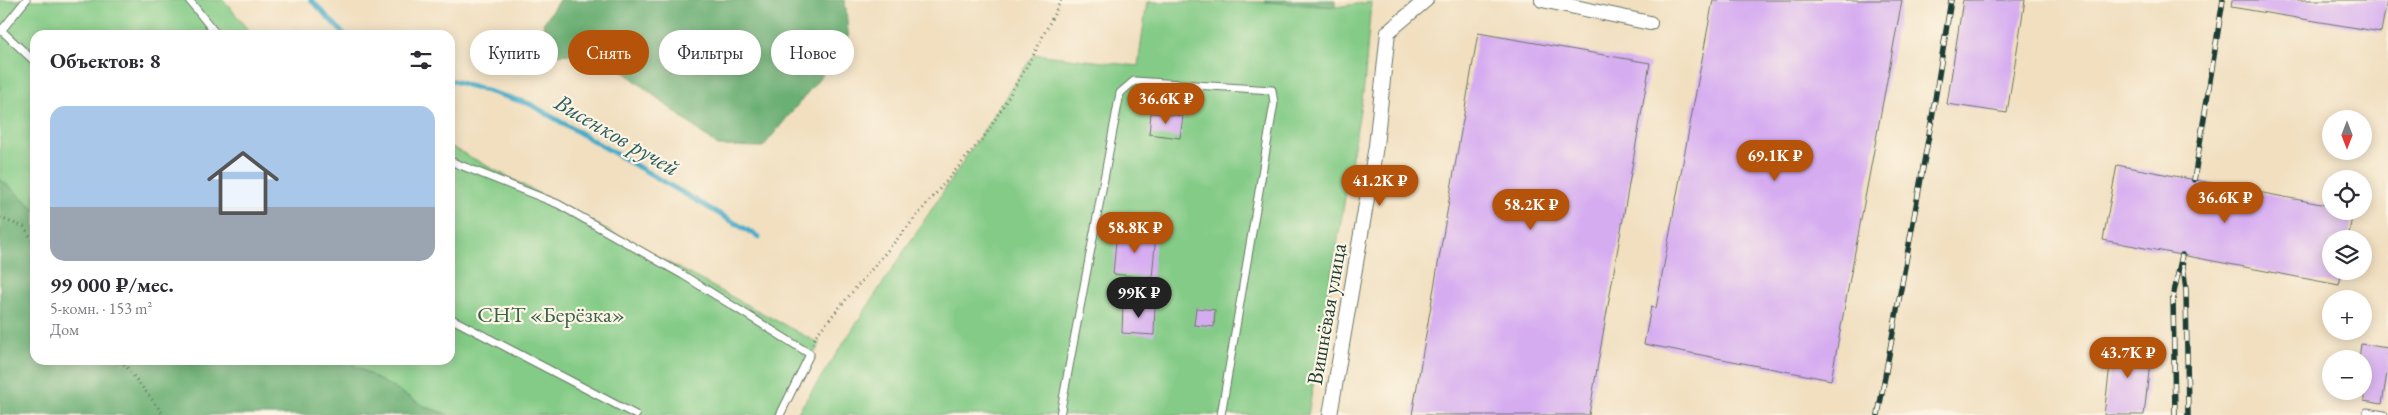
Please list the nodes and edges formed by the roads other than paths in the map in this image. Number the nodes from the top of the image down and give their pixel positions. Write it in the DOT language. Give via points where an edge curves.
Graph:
graph roads {
  1 [pos="26,0"];
  2 [pos="189,0"];
  3 [pos="1426,0"];
  4 [pos="1542,0"];
  5 [pos="1650,23"];
  6 [pos="1,30"];
  7 [pos="213,30"];
  8 [pos="30,57"];
  9 [pos="455,163"];
  10 [pos="455,321"];
  11 [pos="636,415"];
  12 [pos="780,415"];
  13 [pos="1060,415"];
  14 [pos="1221,415"];
  15 [pos="1330,415"];
  16 [pos="2366,415"];
  17 [pos="2384,415"];
  1 -- 6 [label="lane"];
  2 -- 7 [label="lane"];
  3 -- 15 [label="street, Вишнёвая улица" via="1388,32 1376,146"];
  4 -- 5 [label="street"];
  6 -- 8 [label="lane"];
  9 -- 12 [label="lane" via="558,204 683,275 810,354"];
  10 -- 11 [label="lane"];
  13 -- 14 [label="lane" via="1120,93 1134,81 1272,90 1274,103"];
  16 -- 17 [label="lane" via="2367,412"];
}
